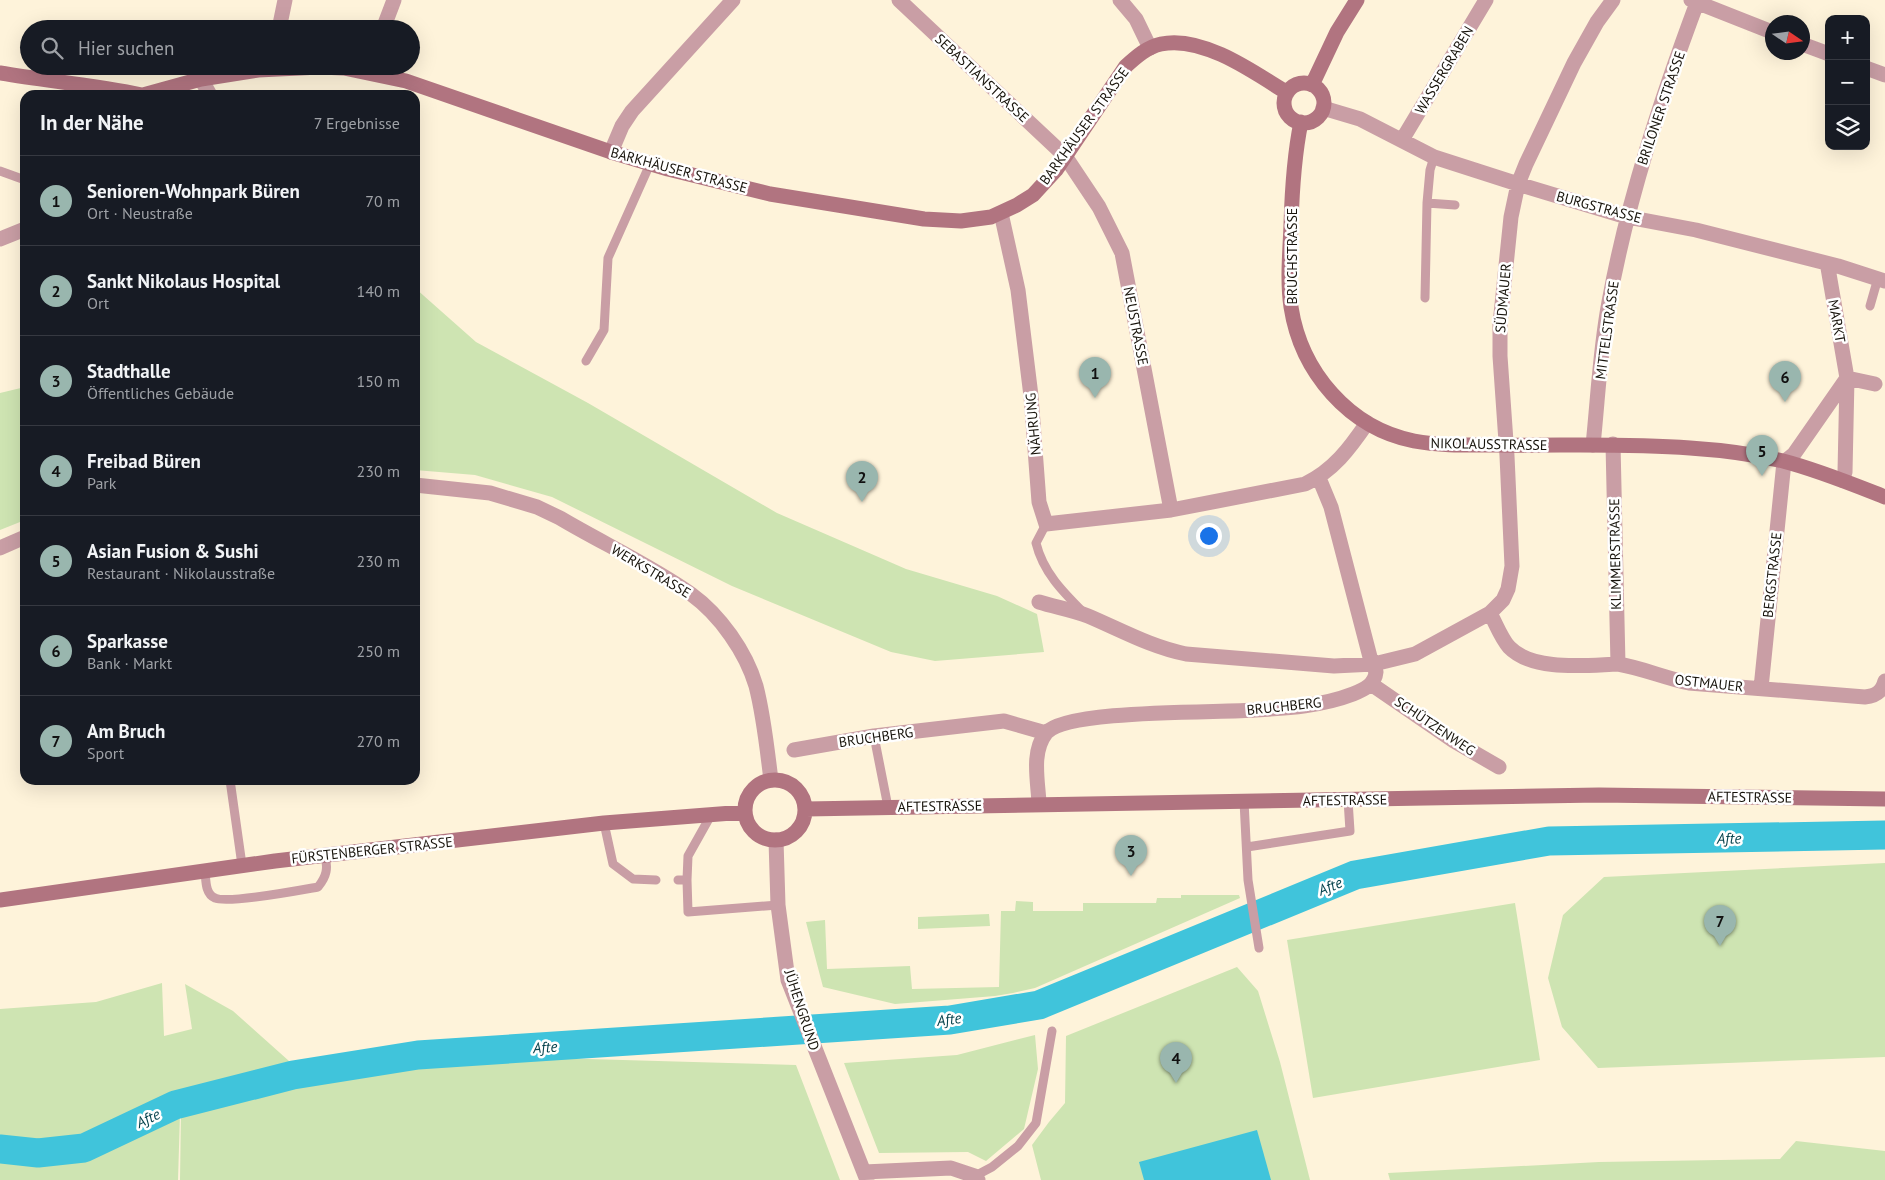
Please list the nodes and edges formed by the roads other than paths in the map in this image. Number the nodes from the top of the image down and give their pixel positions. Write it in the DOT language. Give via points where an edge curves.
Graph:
graph roads {
  1 [pos="285,0"];
  2 [pos="394,0"];
  3 [pos="733,0"];
  4 [pos="899,0"];
  5 [pos="1120,0"];
  6 [pos="1357,0"];
  7 [pos="1486,0"];
  8 [pos="1613,0"];
  9 [pos="1696,1"];
  10 [pos="281,20"];
  11 [pos="386,20"];
  12 [pos="1765,29"];
  13 [pos="1810,47"];
  14 [pos="1150,48"];
  15 [pos="1825,53"];
  16 [pos="1870,69"];
  17 [pos="0,73"];
  18 [pos="227,75"];
  19 [pos="386,75"];
  20 [pos="1885,75"];
  21 [pos="201,79"];
  22 [pos="1312,85"];
  23 [pos="120,90"];
  24 [pos="161,90"];
  25 [pos="207,90"];
  26 [pos="1286,93"];
  27 [pos="1323,108"];
  28 [pos="1301,122"];
  29 [pos="1402,140"];
  30 [pos="611,152"];
  31 [pos="1065,156"];
  32 [pos="1434,157"];
  33 [pos="650,164"];
  34 [pos="0,171"];
  35 [pos="20,178"];
  36 [pos="1518,184"];
  37 [pos="1427,203"];
  38 [pos="1455,204"];
  39 [pos="1001,213"];
  40 [pos="1627,217"];
  41 [pos="20,231"];
  42 [pos="0,239"];
  43 [pos="1829,264"];
  44 [pos="1881,280"];
  45 [pos="1425,298"];
  46 [pos="1870,306"];
  47 [pos="586,362"];
  48 [pos="1847,378"];
  49 [pos="1875,384"];
  50 [pos="1367,423"];
  51 [pos="1613,444"];
  52 [pos="1506,445"];
  53 [pos="1593,445"];
  54 [pos="1784,462"];
  55 [pos="1319,478"];
  56 [pos="1842,480"];
  57 [pos="420,486"];
  58 [pos="1885,497"];
  59 [pos="1172,510"];
  60 [pos="1046,524"];
  61 [pos="20,539"];
  62 [pos="0,548"];
  63 [pos="1040,602"];
  64 [pos="1490,613"];
  65 [pos="1087,616"];
  66 [pos="1374,664"];
  67 [pos="1618,664"];
  68 [pos="1885,681"];
  69 [pos="1371,684"];
  70 [pos="1761,688"];
  71 [pos="1046,733"];
  72 [pos="874,736"];
  73 [pos="794,750"];
  74 [pos="1499,767"];
  75 [pos="771,780"];
  76 [pos="231,785"];
  77 [pos="1885,799"];
  78 [pos="1348,800"];
  79 [pos="1244,801"];
  80 [pos="1039,803"];
  81 [pos="888,807"];
  82 [pos="806,809"];
  83 [pos="746,812"];
  84 [pos="712,815"];
  85 [pos="604,823"];
  86 [pos="776,840"];
  87 [pos="1247,847"];
  88 [pos="325,856"];
  89 [pos="242,865"];
  90 [pos="205,871"];
  91 [pos="656,880"];
  92 [pos="0,900"];
  93 [pos="778,906"];
  94 [pos="1259,948"];
  95 [pos="1052,1031"];
  96 [pos="865,1176"];
  97 [pos="976,1178"];
  1 -- 10 [label="street"];
  2 -- 11 [label="street"];
  3 -- 30 [label="street" via="636,105"];
  4 -- 31 [label="street, SEBASTIANSTRASSE"];
  5 -- 14 [label="street" via="1136,19"];
  6 -- 22 [label="main road"];
  7 -- 29 [label="street, WASSERGRABEN"];
  8 -- 36 [label="street, SÜDMAUER" via="1574,63"];
  9 -- 12 [label="street"];
  9 -- 40 [label="street, BRILONER STRASSE" via="1656,116"];
  13 -- 15 [label="street"];
  14 -- 26 [label="main road" via="1181,42 1195,45 1234,62"];
  14 -- 31 [label="main road, BARKHÄUSER STRASSE" via="1126,66"];
  16 -- 20 [label="street"];
  17 -- 23 [label="main road, BARKHÄUSER STRASSE"];
  18 -- 21 [label="main road, BARKHÄUSER STRASSE"];
  19 -- 30 [label="main road, BARKHÄUSER STRASSE"];
  21 -- 24 [label="main road, BARKHÄUSER STRASSE"];
  21 -- 25 [label="street"];
  22 -- 26 [label="main road" via="1301,83"];
  22 -- 27 [label="main road" via="1323,97"];
  26 -- 28 [label="main road" via="1285,109 1291,118"];
  27 -- 28 [label="main road" via="1317,118"];
  27 -- 29 [label="street, BURGSTRASSE" via="1360,119"];
  28 -- 50 [label="main road, BRUCHSTRASSE" via="1293,174 1289,274 1296,330 1310,363 1324,383 1345,407"];
  29 -- 32 [label="street, BURGSTRASSE"];
  30 -- 33 [label="main road, BARKHÄUSER STRASSE"];
  31 -- 39 [label="main road, BARKHÄUSER STRASSE" via="1033,195"];
  31 -- 59 [label="street, NEUSTRASSE" via="1099,207 1122,253"];
  32 -- 36 [label="street, BURGSTRASSE"];
  32 -- 37 [label="lane"];
  33 -- 39 [label="main road, BARKHÄUSER STRASSE" via="770,194 924,219 976,220"];
  33 -- 47 [label="lane" via="608,258 604,330"];
  34 -- 35 [label="lane"];
  36 -- 40 [label="street, BURGSTRASSE"];
  36 -- 52 [label="street, SÜDMAUER" via="1511,216 1500,324"];
  37 -- 38 [label="lane"];
  37 -- 45 [label="lane"];
  39 -- 60 [label="street, NÄHRUNG" via="1018,290 1040,502"];
  40 -- 43 [label="street, BURGSTRASSE" via="1675,225"];
  40 -- 53 [label="street, MITTELSTRASSE" via="1608,304"];
  41 -- 42 [label="street"];
  43 -- 44 [label="street, BURGSTRASSE"];
  43 -- 48 [label="street, MARKT"];
  44 -- 46 [label="lane"];
  48 -- 49 [label="street"];
  48 -- 54 [label="street" via="1794,454"];
  48 -- 56 [label="street, MARKT" via="1845,472"];
  50 -- 52 [label="main road, NIKOLAUSSTRASSE" via="1388,434 1417,441"];
  50 -- 55 [label="street" via="1351,446"];
  51 -- 53 [label="main road, NIKOLAUSSTRASSE"];
  51 -- 54 [label="main road, NIKOLAUSSTRASSE" via="1690,448"];
  51 -- 67 [label="street, KLIMMERSTRASSE"];
  52 -- 53 [label="main road, NIKOLAUSSTRASSE"];
  52 -- 64 [label="street, SÜDMAUER" via="1512,566 1504,600"];
  54 -- 56 [label="main road, NIKOLAUSSTRASSE"];
  54 -- 70 [label="street, BERGSTRASSE"];
  55 -- 59 [label="street" via="1295,488"];
  55 -- 66 [label="street" via="1331,507"];
  56 -- 58 [label="main road, NIKOLAUSSTRASSE"];
  57 -- 75 [label="street, WERKSTRASSE" via="490,493 537,507 692,595 727,631 746,662 759,703"];
  59 -- 60 [label="street"];
  60 -- 65 [label="lane" via="1036,543 1040,558 1066,595"];
  61 -- 62 [label="street"];
  63 -- 65 [label="street"];
  64 -- 66 [label="street" via="1415,654"];
  64 -- 67 [label="street, OSTMAUER" via="1505,643 1525,658 1548,664"];
  65 -- 66 [label="street" via="1145,642 1186,654 1334,666"];
  66 -- 69 [label="street" via="1376,675"];
  67 -- 70 [label="street, OSTMAUER" via="1689,683"];
  68 -- 70 [label="street, OSTMAUER" via="1879,693 1865,697"];
  69 -- 71 [label="street, BRUCHBERG" via="1341,698 1311,705 1101,716 1063,723"];
  69 -- 74 [label="street, SCHÜTZENWEG" via="1454,741"];
  71 -- 72 [label="street, BRUCHBERG" via="1004,721"];
  71 -- 80 [label="street" via="1037,758"];
  72 -- 73 [label="street, BRUCHBERG"];
  72 -- 81 [label="lane"];
  75 -- 82 [label="main road" via="794,786"];
  75 -- 83 [label="main road" via="755,788 746,803"];
  76 -- 89 [label="lane"];
  77 -- 78 [label="main road, AFTESTRASSE" via="1599,795"];
  78 -- 79 [label="main road, AFTESTRASSE"];
  78 -- 87 [label="lane" via="1350,831"];
  79 -- 80 [label="main road, AFTESTRASSE"];
  79 -- 87 [label="lane"];
  80 -- 81 [label="main road, AFTESTRASSE"];
  81 -- 82 [label="main road, AFTESTRASSE"];
  82 -- 86 [label="main road" via="794,834"];
  83 -- 84 [label="main road, FÜRSTENBERGER STRASSE"];
  83 -- 86 [label="main road" via="758,835"];
  84 -- 85 [label="main road, FÜRSTENBERGER STRASSE"];
  84 -- 93 [label="lane" via="688,856 683,880 688,912"];
  85 -- 88 [label="main road, FÜRSTENBERGER STRASSE"];
  85 -- 91 [label="lane" via="613,864 633,879"];
  86 -- 93 [label="street, JÜHENGRUND"];
  87 -- 94 [label="lane"];
  88 -- 89 [label="main road, FÜRSTENBERGER STRASSE"];
  88 -- 90 [label="lane" via="328,867 318,887 268,895 225,900 215,898 208,892"];
  89 -- 90 [label="main road, FÜRSTENBERGER STRASSE"];
  90 -- 92 [label="main road, FÜRSTENBERGER STRASSE"];
  93 -- 96 [label="street, JÜHENGRUND" via="788,980"];
  95 -- 97 [label="lane" via="1036,1123 1018,1146"];
  96 -- 97 [label="street, JÜHENGRUND" via="951,1168"];
}
